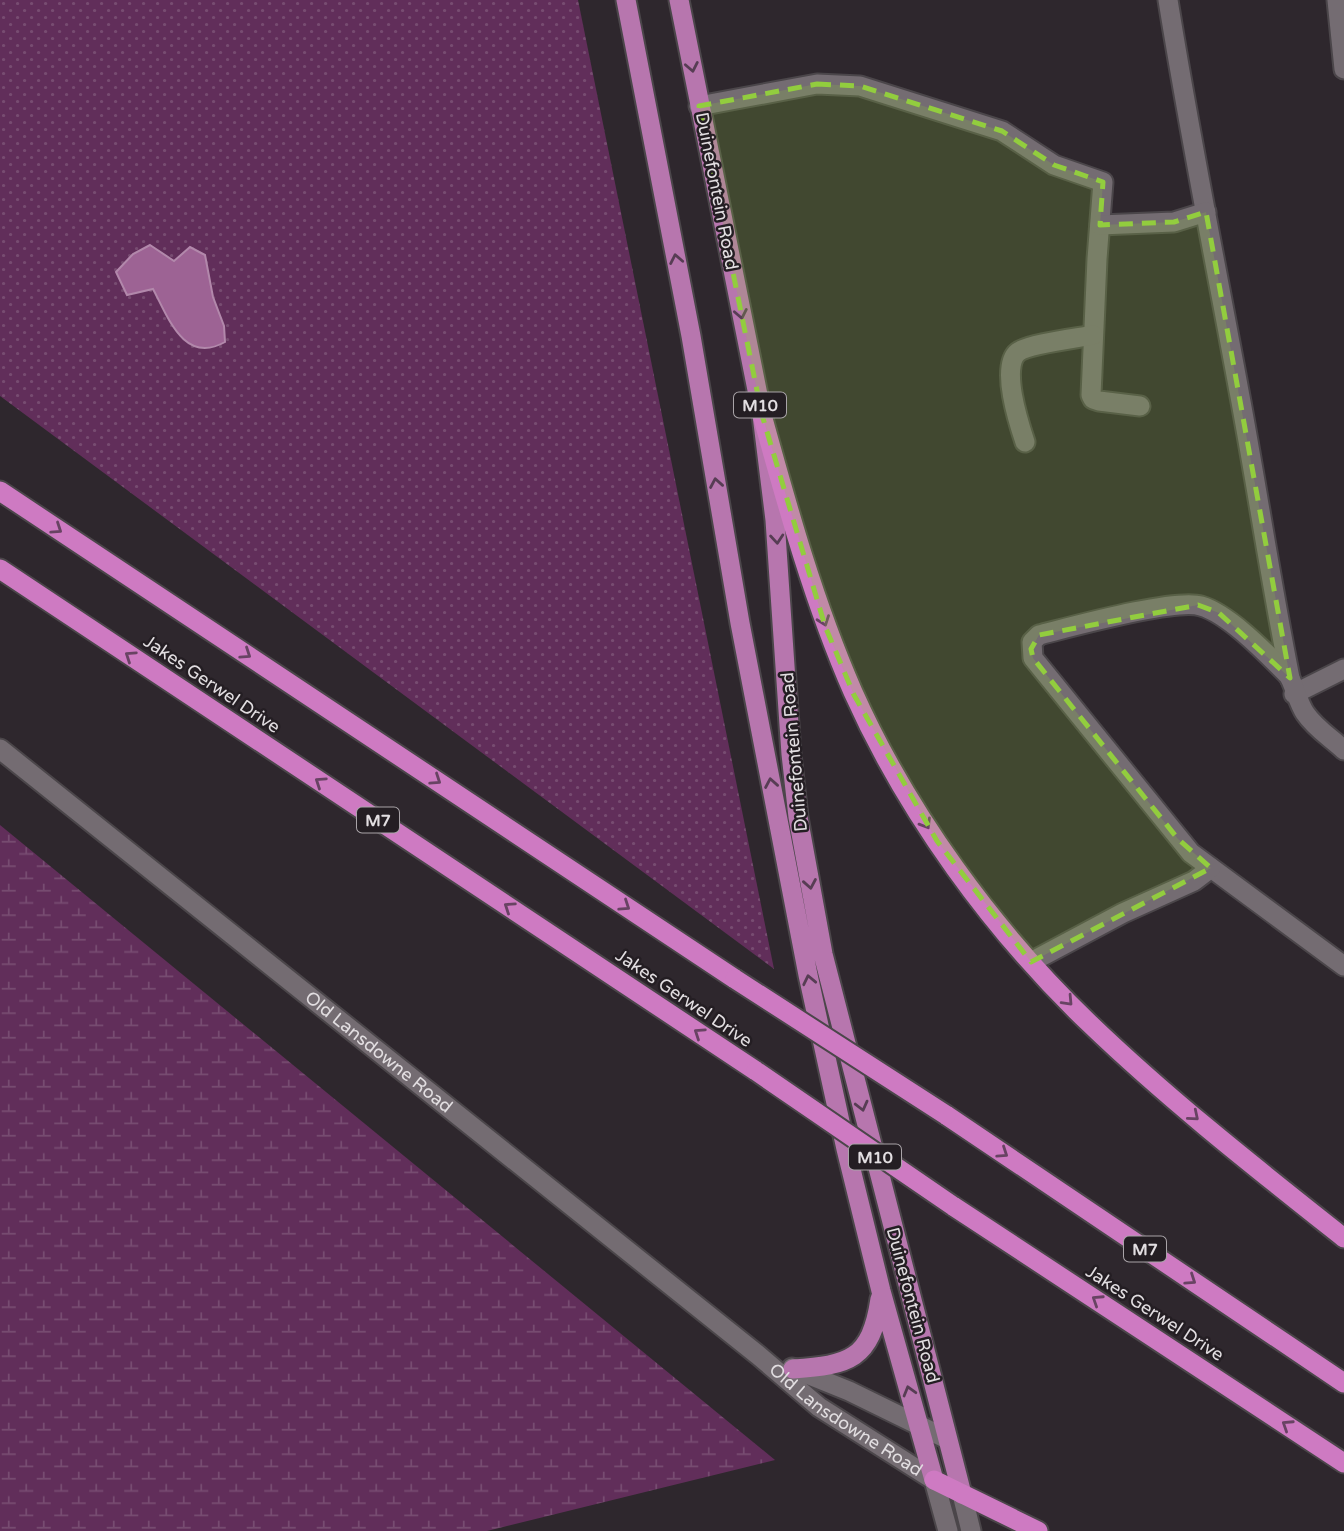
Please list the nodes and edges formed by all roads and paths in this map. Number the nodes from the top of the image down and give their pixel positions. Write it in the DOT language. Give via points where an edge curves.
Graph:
graph roads {
  1 [pos="626,0"];
  2 [pos="679,0"];
  3 [pos="1168,0"];
  4 [pos="1337,0"];
  5 [pos="1344,69"];
  6 [pos="699,106"];
  7 [pos="1206,212"];
  8 [pos="1100,225"];
  9 [pos="1093,335"];
  10 [pos="1140,406"];
  11 [pos="762,415"];
  12 [pos="1025,442"];
  13 [pos="0,491"];
  14 [pos="0,569"];
  15 [pos="1344,669"];
  16 [pos="1292,686"];
  17 [pos="0,749"];
  18 [pos="1344,750"];
  19 [pos="1211,868"];
  20 [pos="1031,962"];
  21 [pos="1344,966"];
  22 [pos="1344,1238"];
  23 [pos="881,1292"];
  24 [pos="758,1355"];
  25 [pos="793,1368"];
  26 [pos="1344,1383"];
  27 [pos="919,1427"];
  28 [pos="947,1440"];
  29 [pos="1344,1463"];
  30 [pos="934,1480"];
  31 [pos="962,1494"];
  32 [pos="947,1531"];
  33 [pos="971,1531"];
  34 [pos="1038,1531"];
  23 -- 1 [label="main road, Duinefontein Road / M10, one-way" via="785,863"];
  2 -- 6 [label="main road, Duinefontein Road / M10, one-way"];
  3 -- 7 [label="street"];
  4 -- 5 [label="street"];
  6 -- 8 [label="street" via="817,84 860,86 1002,131 1054,165 1103,181"];
  6 -- 11 [label="main road, Duinefontein Road / M10, one-way"];
  7 -- 8 [label="street" via="1174,222"];
  7 -- 16 [label="street"];
  8 -- 9 [label="street"];
  9 -- 10 [label="street" via="1093,399"];
  9 -- 12 [label="street" via="1024,349 1013,358 1010,371 1016,419"];
  11 -- 20 [label="highway, one-way" via="825,626 854,695 937,841 982,905"];
  11 -- 28 [label="main road, Duinefontein Road / M10, one-way" via="775,520 798,817 823,954"];
  13 -- 26 [label="highway, M7, one-way, bridge"];
  29 -- 14 [label="highway, Jakes Gerwel Drive / M7, one-way, bridge"];
  15 -- 16 [label="street"];
  16 -- 18 [label="street" via="1306,714"];
  16 -- 19 [label="street" via="1219,613 1198,605 1131,613 1040,635 1032,642 1033,658 1178,839"];
  17 -- 24 [label="street, Old Lansdowne Road"];
  19 -- 20 [label="street" via="1194,881"];
  19 -- 21 [label="street"];
  20 -- 22 [label="highway, one-way" via="1142,1072"];
  23 -- 25 [label="main road" via="877,1322 860,1352 829,1366"];
  27 -- 23 [label="main road, Duinefontein Road / M10, one-way"];
  24 -- 25 [label="street, Old Lansdowne Road"];
  24 -- 30 [label="street, Old Lansdowne Road" via="819,1407"];
  25 -- 27 [label="street, Old Lansdowne Road"];
  27 -- 28 [label="street, Old Lansdowne Road"];
  27 -- 30 [label="main road, Duinefontein Road / M10"];
  28 -- 31 [label="main road, Duinefontein Road / M10"];
  30 -- 31 [label="highway"];
  30 -- 32 [label="street"];
  31 -- 33 [label="street"];
  31 -- 34 [label="highway"];
}
